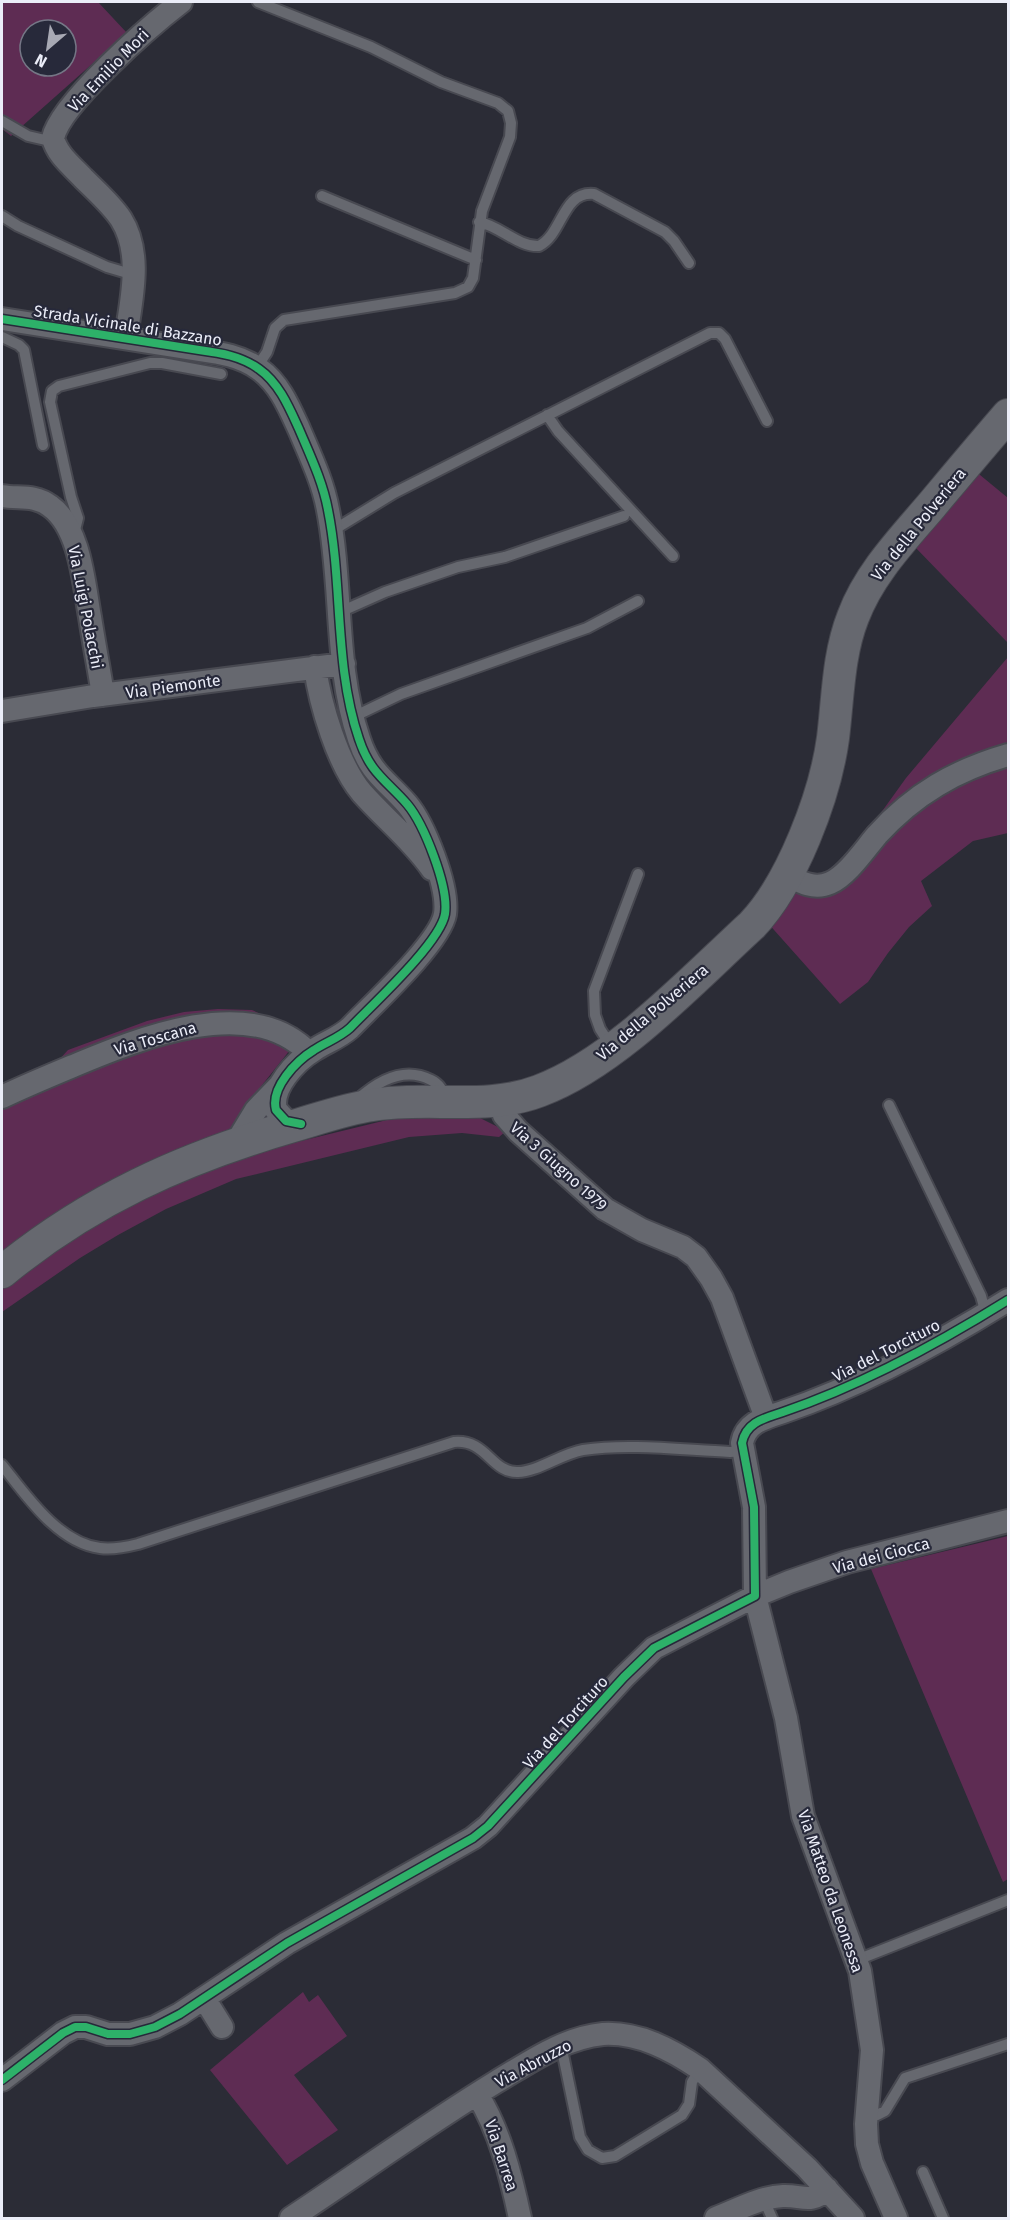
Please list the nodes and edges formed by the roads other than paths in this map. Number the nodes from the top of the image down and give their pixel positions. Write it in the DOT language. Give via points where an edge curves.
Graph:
graph roads {
  1 [pos="181,2"];
  2 [pos="258,2"];
  3 [pos="2,121"];
  4 [pos="54,142"];
  5 [pos="322,196"];
  6 [pos="2,216"];
  7 [pos="479,222"];
  8 [pos="476,260"];
  9 [pos="689,263"];
  10 [pos="134,275"];
  11 [pos="2,319"];
  12 [pos="2,337"];
  13 [pos="126,337"];
  14 [pos="257,367"];
  15 [pos="221,374"];
  16 [pos="547,415"];
  17 [pos="1008,415"];
  18 [pos="767,420"];
  19 [pos="43,445"];
  20 [pos="2,496"];
  21 [pos="624,516"];
  22 [pos="332,531"];
  23 [pos="70,533"];
  24 [pos="673,556"];
  25 [pos="638,601"];
  26 [pos="340,612"];
  27 [pos="344,664"];
  28 [pos="315,667"];
  29 [pos="103,695"];
  30 [pos="2,711"];
  31 [pos="353,717"];
  32 [pos="1008,755"];
  33 [pos="638,874"];
  34 [pos="787,875"];
  35 [pos="445,900"];
  36 [pos="612,1048"];
  37 [pos="309,1053"];
  38 [pos="273,1094"];
  39 [pos="2,1097"];
  40 [pos="499,1100"];
  41 [pos="889,1105"];
  42 [pos="300,1124"];
  43 [pos="262,1135"];
  44 [pos="229,1147"];
  45 [pos="2,1272"];
  46 [pos="1008,1300"];
  47 [pos="986,1314"];
  48 [pos="766,1418"];
  49 [pos="743,1450"];
  50 [pos="2,1465"];
  51 [pos="1008,1521"];
  52 [pos="755,1596"];
  53 [pos="1008,1900"];
  54 [pos="857,1960"];
  55 [pos="204,1998"];
  56 [pos="222,2027"];
  57 [pos="1008,2044"];
  58 [pos="561,2045"];
  59 [pos="700,2069"];
  60 [pos="2,2080"];
  61 [pos="477,2094"];
  62 [pos="867,2114"];
  63 [pos="923,2172"];
  64 [pos="826,2189"];
  65 [pos="768,2209"];
  66 [pos="291,2218"];
  67 [pos="520,2218"];
  68 [pos="716,2218"];
  69 [pos="853,2218"];
  70 [pos="897,2218"];
  71 [pos="943,2218"];
  1 -- 4 [label="street, Via Emilio Mori" via="139,37 66,112"];
  2 -- 7 [label="lane" via="360,41 441,82 504,106 510,117 510,137"];
  3 -- 4 [label="lane" via="28,136"];
  4 -- 10 [label="street" via="62,157 123,222"];
  5 -- 8 [label="lane"];
  6 -- 10 [label="lane" via="97,262"];
  7 -- 8 [label="lane"];
  7 -- 9 [label="lane" via="539,246 576,198 594,194 665,232"];
  8 -- 14 [label="lane" via="471,283 459,292 284,320 275,328"];
  10 -- 13 [label="street"];
  11 -- 13 [label="street, Strada Vicinale di Bazzano"];
  12 -- 19 [label="lane" via="24,350"];
  13 -- 14 [label="street, Strada Vicinale di Bazzano" via="228,354"];
  14 -- 22 [label="street, Strada Vicinale di Bazzano" via="278,388 295,420 322,487"];
  15 -- 23 [label="lane" via="154,362 52,391 50,402 78,518"];
  16 -- 18 [label="lane" via="712,332 724,339"];
  16 -- 22 [label="lane" via="394,493"];
  16 -- 24 [label="lane"];
  17 -- 34 [label="main road, Via della Polveriera" via="891,553 856,609 843,652 826,770"];
  20 -- 23 [label="street, Via Luigi Polacchi" via="42,501 58,514"];
  21 -- 26 [label="lane" via="512,555 458,567"];
  22 -- 26 [label="street, Strada Vicinale di Bazzano"];
  23 -- 29 [label="street, Via Luigi Polacchi" via="80,561"];
  25 -- 31 [label="lane" via="588,628 400,694"];
  26 -- 27 [label="street, Strada Vicinale di Bazzano"];
  27 -- 28 [label="street, Via Piemonte"];
  27 -- 31 [label="street, Strada Vicinale di Bazzano"];
  28 -- 29 [label="street, Via Piemonte"];
  28 -- 35 [label="street" via="326,716 355,783 427,862"];
  29 -- 30 [label="street, Via Piemonte"];
  31 -- 35 [label="street, Strada Vicinale di Bazzano" via="371,765 408,804 424,830"];
  32 -- 34 [label="street" via="969,768 922,794 892,819 833,882 810,885"];
  33 -- 36 [label="lane" via="594,991 598,1023"];
  34 -- 36 [label="main road, Via della Polveriera" via="752,925"];
  35 -- 37 [label="street, Strada Vicinale di Bazzano" via="441,926 420,954 346,1031"];
  36 -- 40 [label="main road, Via della Polveriera" via="559,1083"];
  37 -- 38 [label="street, Strada Vicinale di Bazzano"];
  37 -- 39 [label="street, Via Toscana" via="289,1038 264,1029 199,1025 122,1046"];
  38 -- 42 [label="street" via="279,1115"];
  38 -- 43 [label="street, Strada Vicinale di Bazzano" via="256,1115 254,1125"];
  38 -- 44 [label="street, Strada Vicinale di Bazzano"];
  40 -- 42 [label="main road, Via della Polveriera" via="396,1102"];
  40 -- 48 [label="street, Via 3 Giugno 1979" via="504,1115 518,1131 605,1209 696,1257 722,1298"];
  41 -- 47 [label="lane" via="981,1296"];
  42 -- 43 [label="main road, Via della Polveriera"];
  43 -- 44 [label="main road, Via della Polveriera"];
  44 -- 45 [label="main road, Via della Polveriera" via="114,1196 70,1221"];
  46 -- 47 [label="street, Via del Torcituro"];
  47 -- 48 [label="street, Via del Torcituro" via="878,1371"];
  48 -- 49 [label="street, Via del Torcituro" via="747,1430"];
  49 -- 50 [label="lane" via="606,1448 571,1453 530,1470 514,1472 500,1466 475,1445 454,1442 138,1544 111,1549 91,1546 57,1527"];
  49 -- 52 [label="street" via="754,1507"];
  51 -- 52 [label="street, Via dei Ciocca" via="848,1562"];
  52 -- 54 [label="street, Via Matteo da Leonessa" via="786,1718 803,1816"];
  52 -- 55 [label="street, Via del Torcituro" via="654,1648 480,1832 287,1943"];
  53 -- 54 [label="lane"];
  54 -- 62 [label="street, Via Matteo da Leonessa" via="872,2050"];
  55 -- 56 [label="street"];
  55 -- 60 [label="street, Via del Torcituro" via="166,2021 130,2034 75,2027"];
  57 -- 62 [label="lane" via="905,2078 885,2111"];
  58 -- 59 [label="street, Via Abruzzo" via="592,2036 622,2034 667,2049"];
  58 -- 59 [label="lane" via="580,2137 585,2146 602,2158 615,2156 682,2115"];
  58 -- 61 [label="street, Via Abruzzo"];
  59 -- 64 [label="street, Via Abruzzo"];
  61 -- 66 [label="street, Via Abruzzo"];
  61 -- 67 [label="street, Via Barrea" via="494,2127"];
  62 -- 70 [label="street, Via Matteo da Leonessa" via="868,2152"];
  63 -- 71 [label="lane"];
  64 -- 65 [label="street" via="819,2197 810,2199 784,2196"];
  64 -- 69 [label="street, Via Abruzzo"];
  65 -- 68 [label="street"];
}
